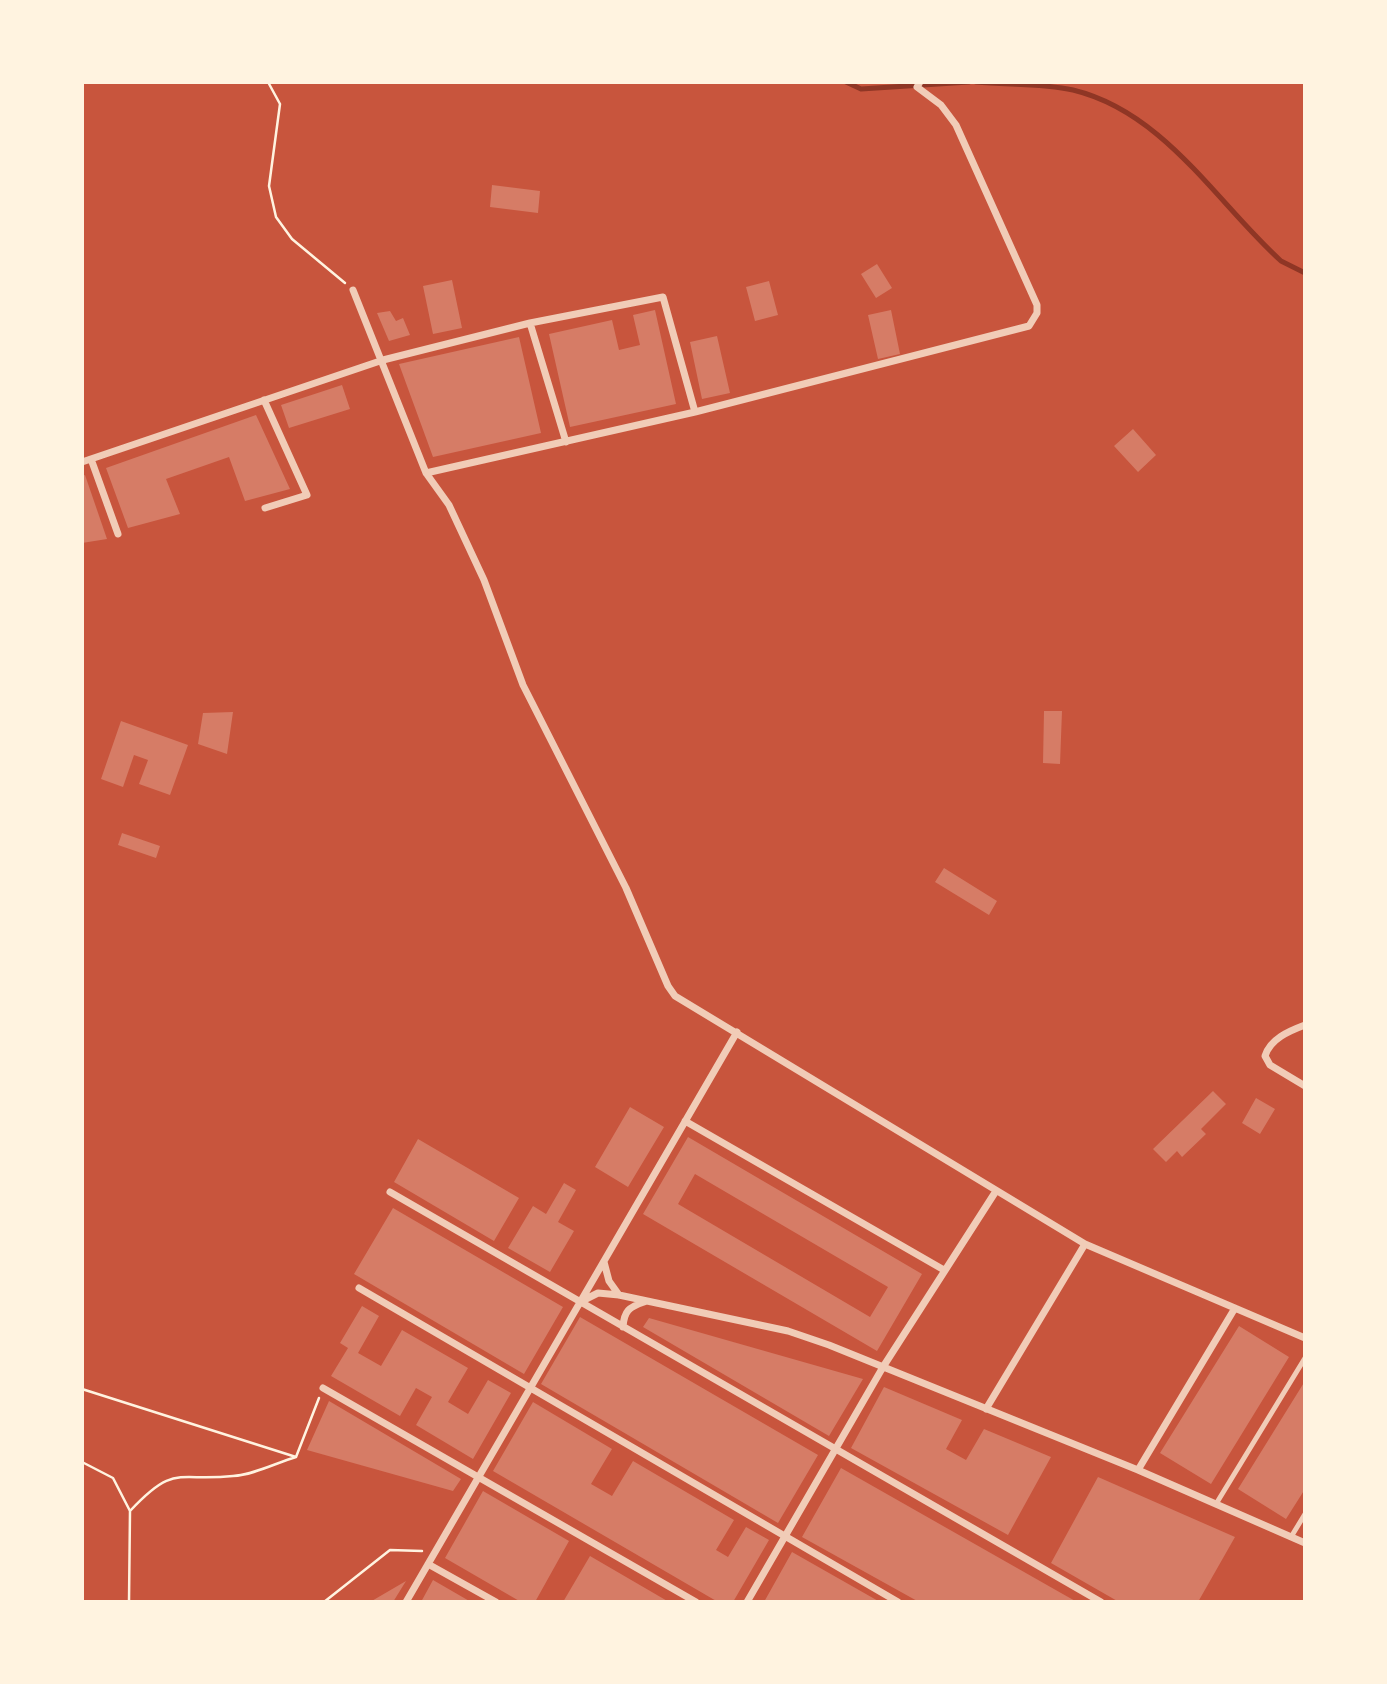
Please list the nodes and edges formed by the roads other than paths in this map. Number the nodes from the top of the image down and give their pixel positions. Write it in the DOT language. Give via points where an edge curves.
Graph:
graph roads {
  1 [pos="920,82"];
  2 [pos="353,290"];
  3 [pos="530,323"];
  4 [pos="383,360"];
  5 [pos="264,400"];
  6 [pos="695,412"];
  7 [pos="566,442"];
  8 [pos="91,459"];
  9 [pos="82,462"];
  10 [pos="426,473"];
  11 [pos="265,508"];
  12 [pos="118,534"];
  13 [pos="1305,1025"];
  14 [pos="737,1032"];
  15 [pos="1305,1086"];
  16 [pos="685,1121"];
  17 [pos="996,1191"];
  18 [pos="390,1192"];
  19 [pos="1085,1244"];
  20 [pos="604,1261"];
  21 [pos="944,1270"];
  22 [pos="359,1289"];
  23 [pos="619,1295"];
  24 [pos="580,1302"];
  25 [pos="644,1302"];
  26 [pos="1235,1308"];
  27 [pos="623,1327"];
  28 [pos="1305,1338"];
  29 [pos="1305,1358"];
  30 [pos="883,1367"];
  31 [pos="528,1387"];
  32 [pos="323,1388"];
  33 [pos="986,1409"];
  34 [pos="834,1451"];
  35 [pos="1138,1470"];
  36 [pos="478,1476"];
  37 [pos="1216,1504"];
  38 [pos="1305,1514"];
  39 [pos="784,1536"];
  40 [pos="1291,1537"];
  41 [pos="1305,1543"];
  42 [pos="428,1564"];
  43 [pos="406,1602"];
  44 [pos="496,1602"];
  45 [pos="696,1602"];
  46 [pos="747,1602"];
  47 [pos="898,1602"];
  48 [pos="1101,1602"];
  1 -- 6 [label="street" via="917,87 941,105 956,125 1037,305 1029,326"];
  2 -- 4 [label="street"];
  3 -- 4 [label="street"];
  3 -- 6 [label="street" via="663,297"];
  3 -- 7 [label="street"];
  4 -- 5 [label="street"];
  4 -- 10 [label="street"];
  5 -- 8 [label="street"];
  5 -- 11 [label="street" via="307,495"];
  6 -- 7 [label="street"];
  7 -- 10 [label="street"];
  8 -- 9 [label="street"];
  8 -- 12 [label="street"];
  10 -- 14 [label="street" via="449,505 484,580 523,685 626,888 668,986 675,996"];
  13 -- 15 [label="street" via="1285,1033 1265,1056 1270,1065"];
  14 -- 16 [label="street"];
  14 -- 17 [label="street"];
  16 -- 20 [label="street"];
  16 -- 21 [label="street"];
  17 -- 19 [label="street"];
  17 -- 21 [label="street"];
  18 -- 24 [label="street"];
  19 -- 26 [label="street"];
  19 -- 33 [label="street"];
  20 -- 23 [label="street"];
  20 -- 24 [label="street"];
  21 -- 30 [label="street"];
  22 -- 31 [label="street"];
  23 -- 24 [label="street" via="598,1293"];
  23 -- 25 [label="street"];
  24 -- 27 [label="street"];
  24 -- 31 [label="street"];
  25 -- 27 [label="street" via="625,1313"];
  25 -- 30 [label="street" via="788,1331"];
  26 -- 28 [label="street"];
  26 -- 35 [label="street"];
  27 -- 34 [label="street"];
  29 -- 37 [label="street"];
  30 -- 33 [label="street"];
  30 -- 34 [label="street"];
  31 -- 36 [label="street"];
  31 -- 39 [label="street"];
  32 -- 36 [label="street"];
  33 -- 35 [label="street"];
  34 -- 39 [label="street"];
  34 -- 48 [label="street"];
  35 -- 37 [label="street"];
  36 -- 42 [label="street"];
  36 -- 45 [label="street"];
  37 -- 40 [label="street"];
  38 -- 40 [label="street"];
  39 -- 46 [label="street"];
  39 -- 47 [label="street"];
  40 -- 41 [label="street"];
  42 -- 43 [label="street"];
  42 -- 44 [label="street"];
}
